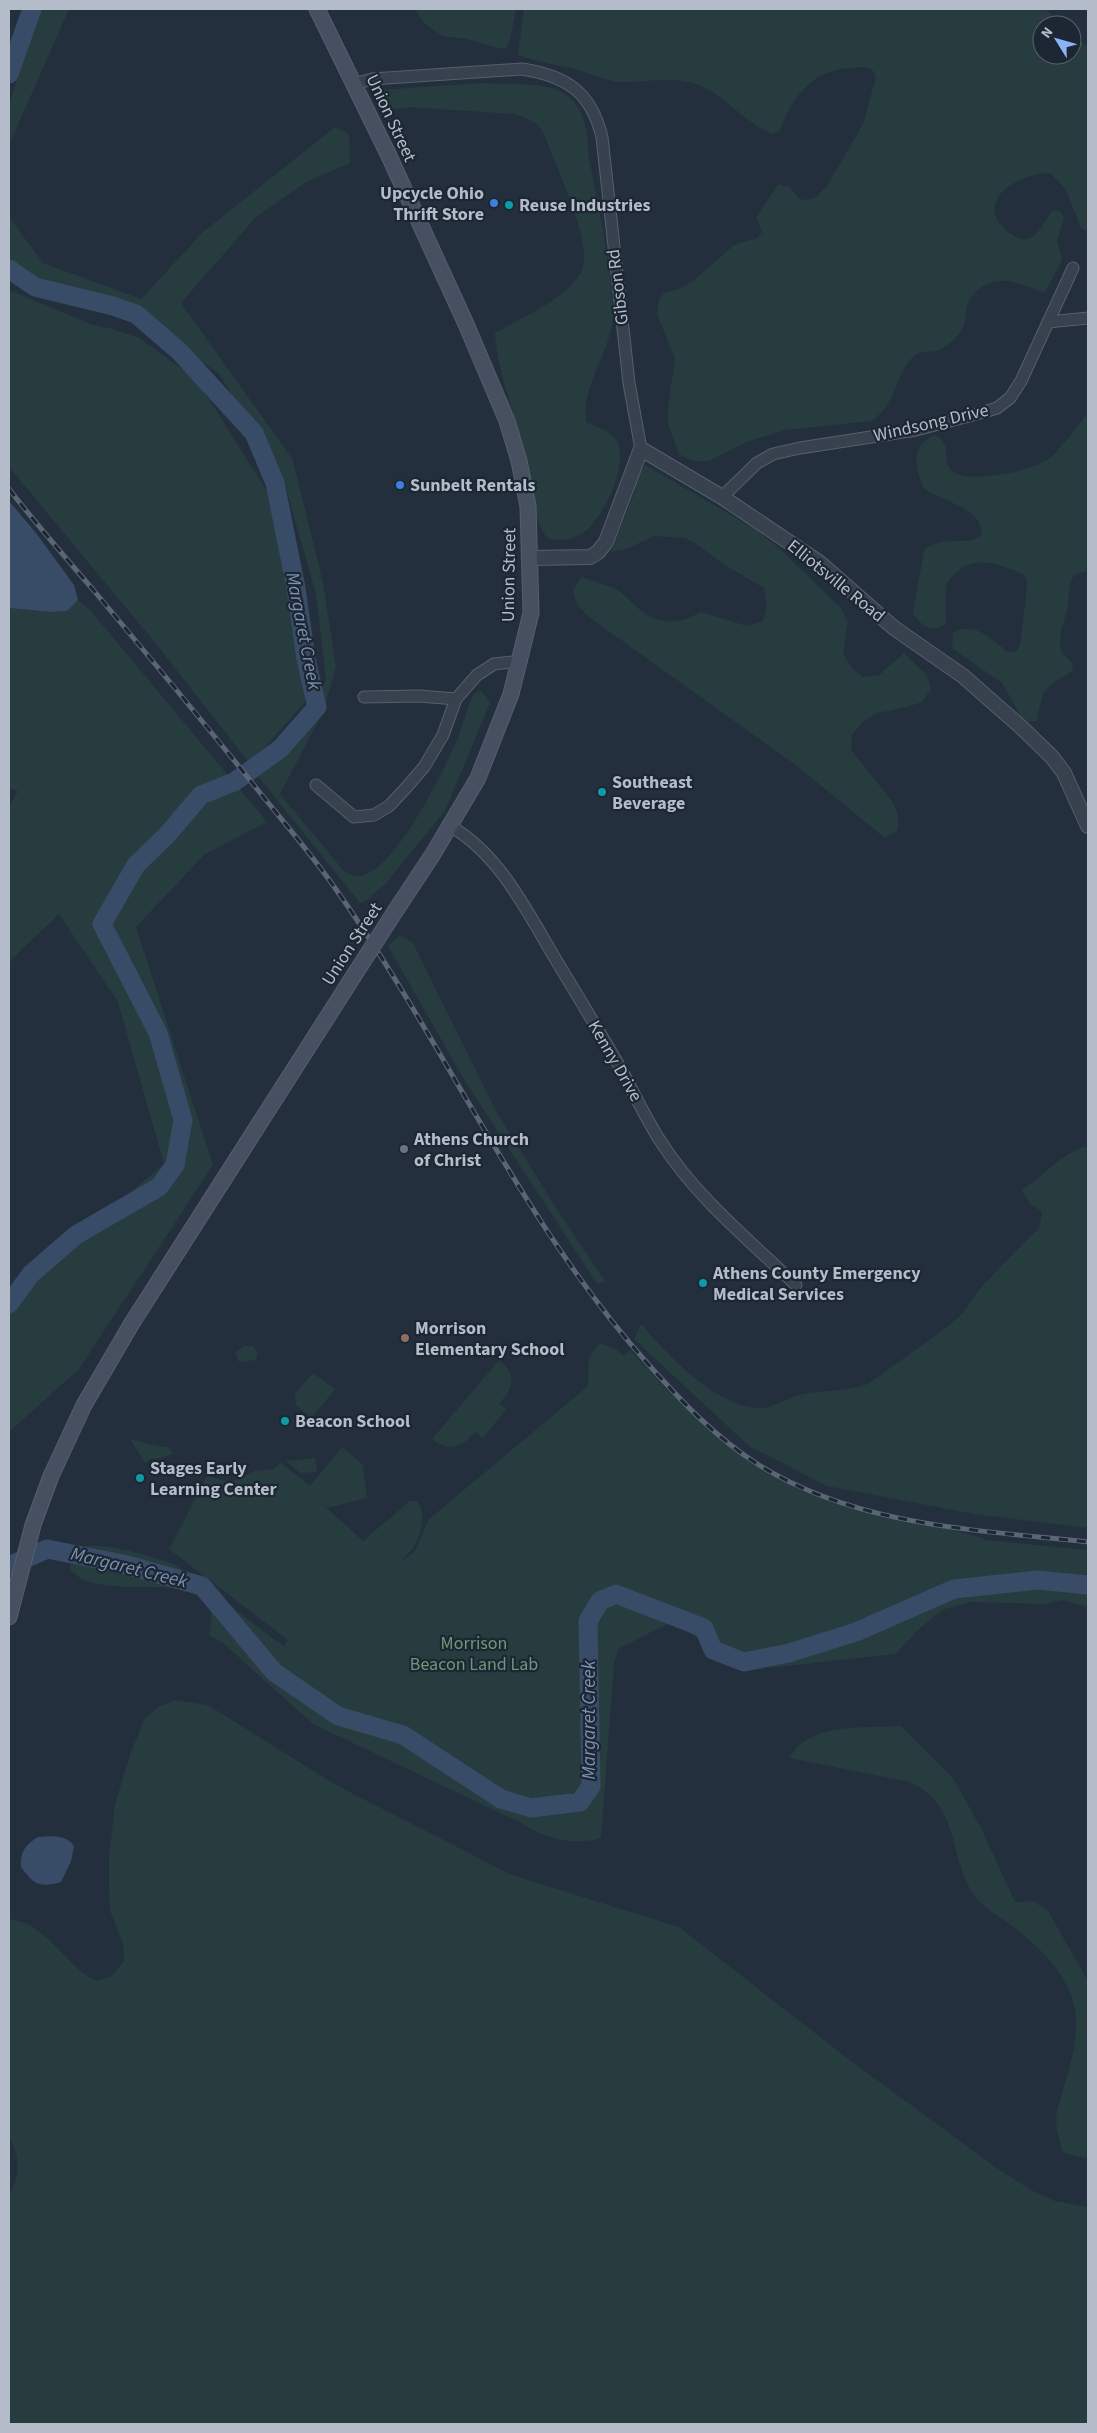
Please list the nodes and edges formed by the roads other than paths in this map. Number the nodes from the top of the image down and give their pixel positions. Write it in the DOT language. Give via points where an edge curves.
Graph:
graph roads {
  1 [pos="317,9"];
  2 [pos="354,84"];
  3 [pos="1073,268"];
  4 [pos="1088,318"];
  5 [pos="1048,322"];
  6 [pos="641,449"];
  7 [pos="722,498"];
  8 [pos="531,558"];
  9 [pos="521,662"];
  10 [pos="364,697"];
  11 [pos="456,699"];
  12 [pos="316,785"];
  13 [pos="450,826"];
  14 [pos="1088,826"];
  15 [pos="796,1285"];
  16 [pos="9,1617"];
  1 -- 2 [label="main road, Union Street"];
  2 -- 6 [label="street, Gibson Rd" via="372,79 515,68 535,70 572,86 586,100 598,124 632,403"];
  2 -- 8 [label="main road, Union Street" via="466,324 507,421 528,506"];
  3 -- 5 [label="street, Windsong Drive"];
  4 -- 5 [label="street"];
  5 -- 7 [label="street, Windsong Drive" via="1021,381 1010,398 997,408 916,430 773,454 757,463"];
  6 -- 7 [label="street, Elliotsville Road"];
  6 -- 8 [label="street" via="606,542 598,552 590,558"];
  7 -- 14 [label="street, Elliotsville Road" via="820,563 894,628 963,676 1021,726 1064,773"];
  8 -- 9 [label="main road, Union Street" via="531,613"];
  9 -- 11 [label="street" via="494,664 477,675"];
  9 -- 13 [label="main road, Union Street" via="497,734 478,778"];
  10 -- 11 [label="street"];
  11 -- 12 [label="street" via="443,735 424,767 389,806 374,815 354,817"];
  13 -- 15 [label="street, Kenny Drive" via="471,841 511,887 661,1142 682,1172"];
  13 -- 16 [label="main road, Union Street, bridge" via="132,1323 84,1405 51,1476 33,1525"];
}
